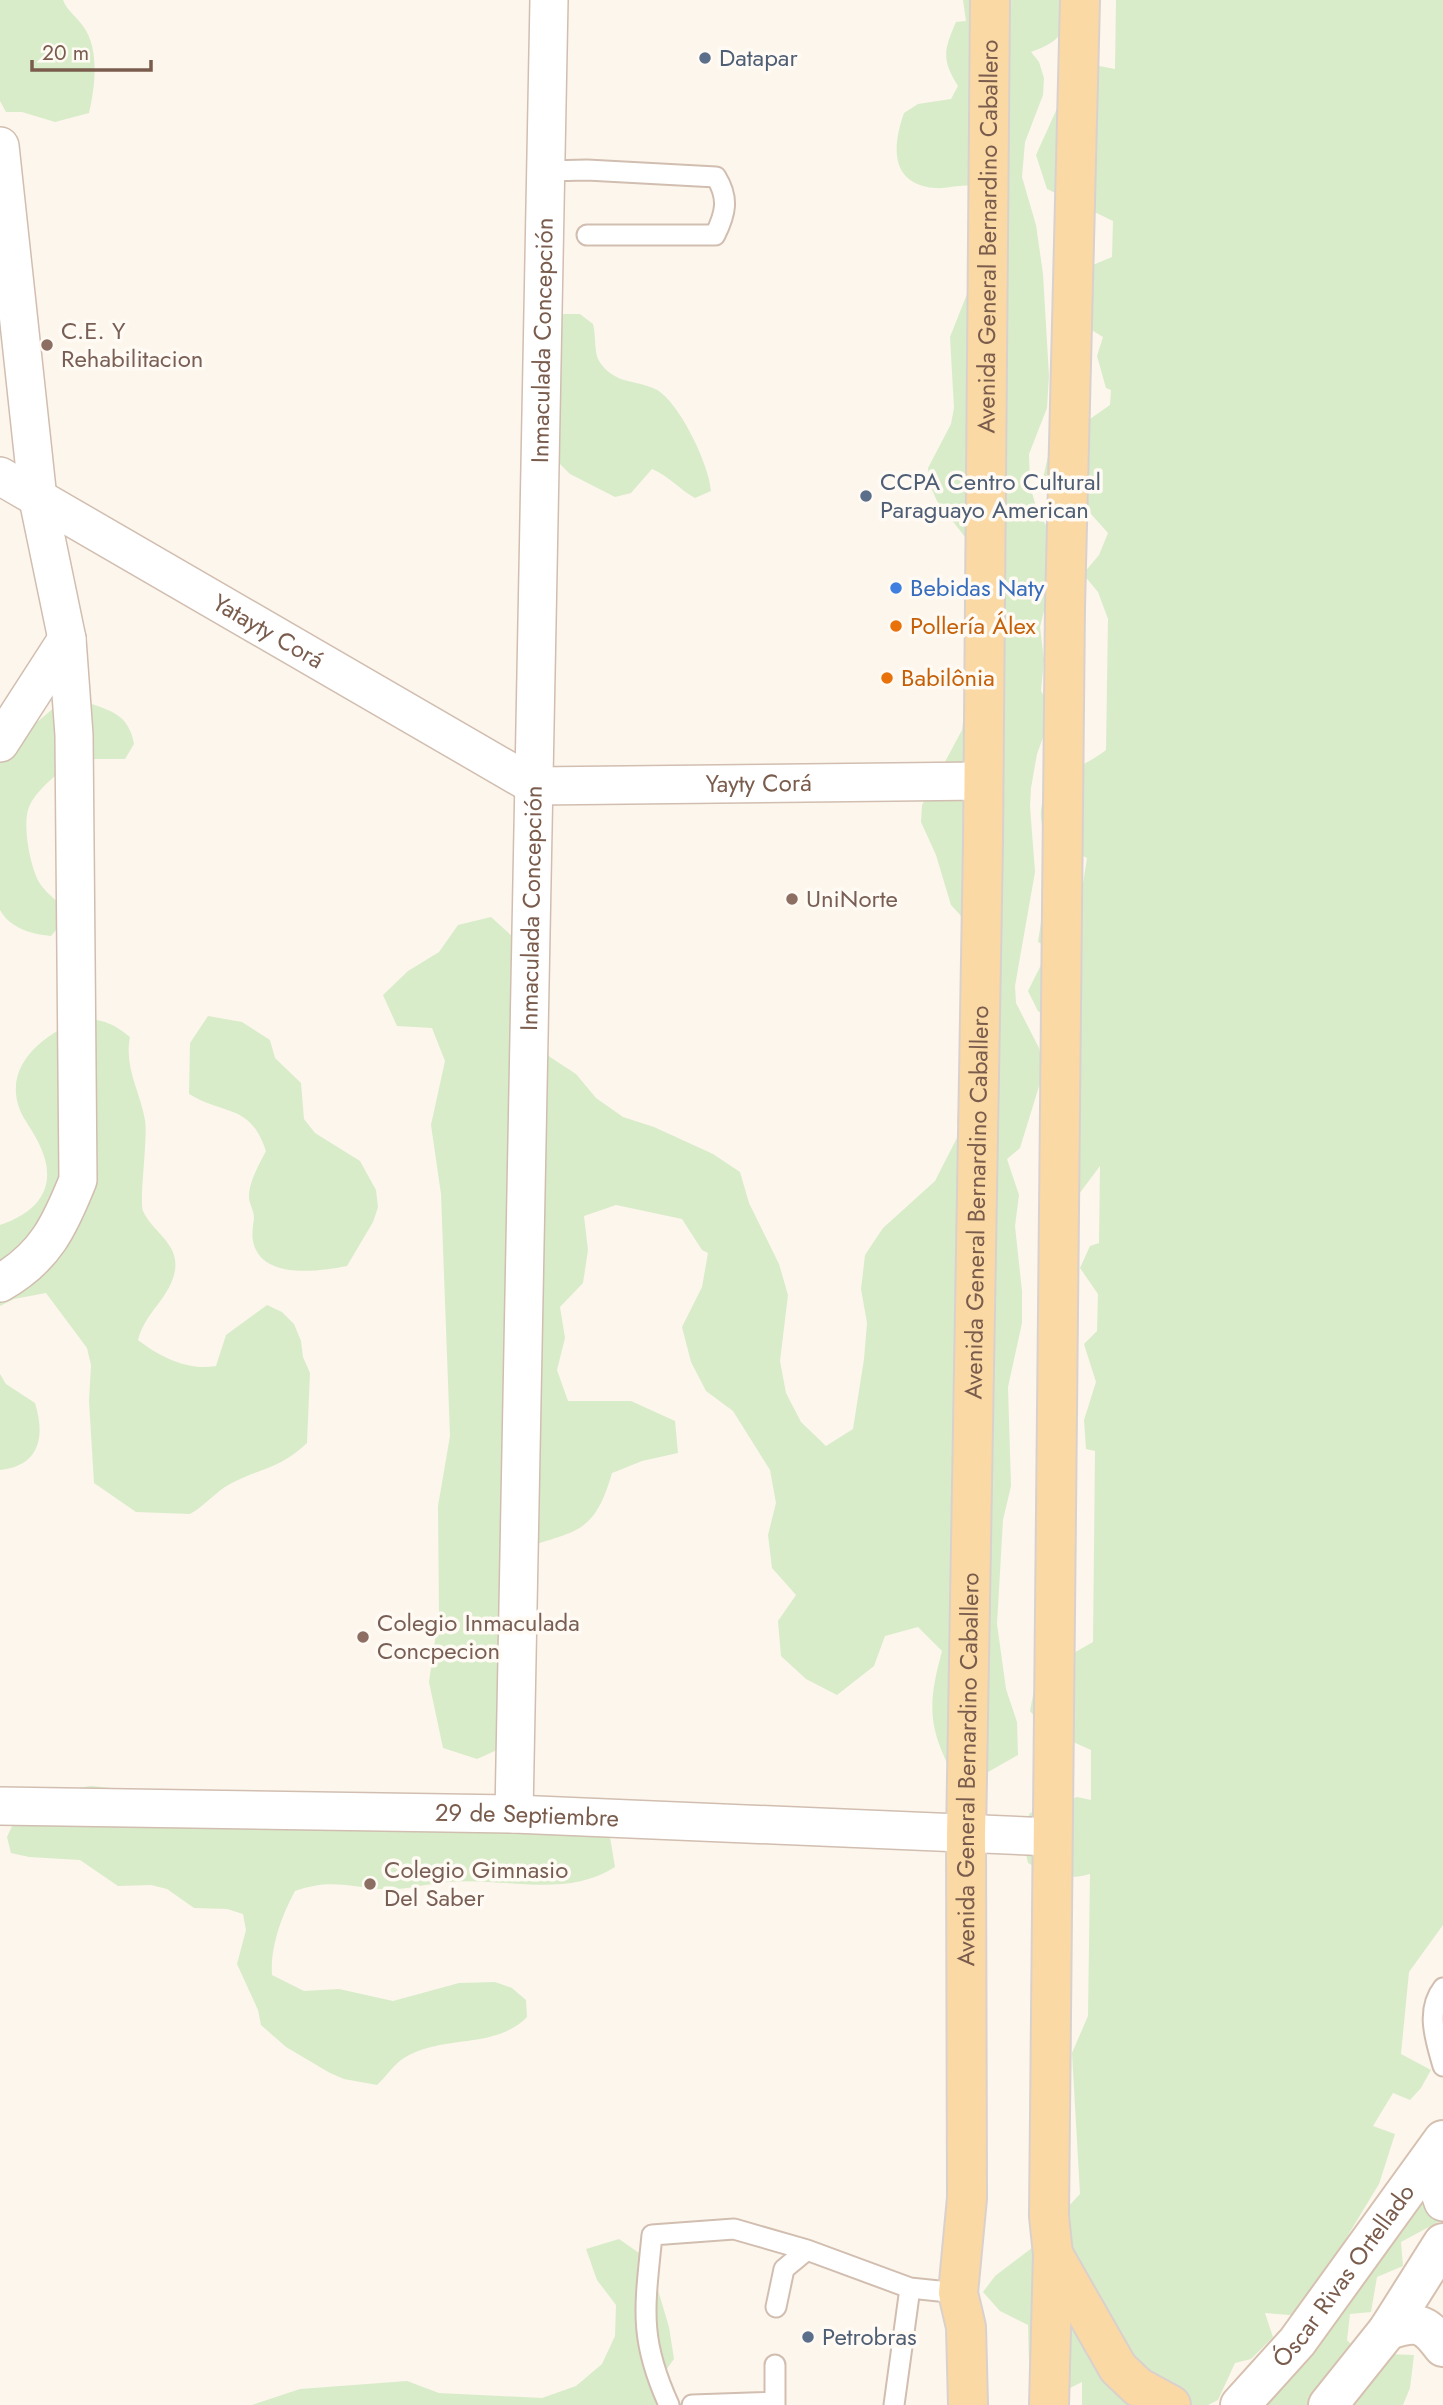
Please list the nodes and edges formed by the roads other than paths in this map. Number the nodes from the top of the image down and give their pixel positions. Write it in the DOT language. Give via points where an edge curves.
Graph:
graph roads {
  1 [pos="550,0"];
  2 [pos="990,0"];
  3 [pos="1080,0"];
  4 [pos="0,146"];
  5 [pos="547,171"];
  6 [pos="587,235"];
  7 [pos="0,476"];
  8 [pos="38,499"];
  9 [pos="67,639"];
  10 [pos="0,743"];
  11 [pos="982,781"];
  12 [pos="535,786"];
  13 [pos="0,1283"];
  14 [pos="0,1806"];
  15 [pos="514,1814"];
  16 [pos="966,1836"];
  17 [pos="1052,1837"];
  18 [pos="1443,1988"];
  19 [pos="1443,2066"];
  20 [pos="1436,2150"];
  21 [pos="1443,2202"];
  22 [pos="1443,2243"];
  23 [pos="807,2250"];
  24 [pos="1053,2253"];
  25 [pos="910,2288"];
  26 [pos="776,2307"];
  27 [pos="962,2310"];
  28 [pos="1388,2330"];
  29 [pos="1443,2347"];
  30 [pos="775,2365"];
  31 [pos="775,2403"];
  32 [pos="669,2405"];
  33 [pos="692,2405"];
  34 [pos="894,2405"];
  35 [pos="948,2405"];
  36 [pos="968,2405"];
  37 [pos="1049,2405"];
  38 [pos="1171,2405"];
  39 [pos="1240,2405"];
  40 [pos="1328,2405"];
  1 -- 5 [label="street, Inmaculada Concepción"];
  2 -- 11 [label="main road, Avenida General Bernardino Caballero"];
  3 -- 17 [label="main road" via="1065,592"];
  4 -- 8 [label="street"];
  5 -- 6 [label="lane" via="716,177 724,190 726,213 715,234"];
  5 -- 12 [label="street, Inmaculada Concepción"];
  7 -- 8 [label="street, Yatayty Corá"];
  8 -- 9 [label="street"];
  8 -- 12 [label="street, Yatayty Corá"];
  9 -- 10 [label="street"];
  9 -- 13 [label="street" via="74,735 78,1180 59,1228 21,1271"];
  11 -- 12 [label="street, Yayty Corá"];
  11 -- 16 [label="main road, Avenida General Bernardino Caballero"];
  12 -- 15 [label="street, Inmaculada Concepción"];
  14 -- 15 [label="street, 29 de Septiembre"];
  15 -- 16 [label="street, 29 de Septiembre"];
  16 -- 17 [label="street, 29 de Septiembre"];
  16 -- 27 [label="main road, Avenida General Bernardino Caballero" via="967,2198"];
  17 -- 24 [label="main road" via="1049,2216"];
  18 -- 19 [label="lane" via="1432,2020"];
  20 -- 21 [label="street"];
  20 -- 39 [label="street, Óscar Rivas Ortellado" via="1297,2342"];
  22 -- 28 [label="street"];
  23 -- 25 [label="lane"];
  23 -- 26 [label="lane" via="784,2269"];
  23 -- 32 [label="lane" via="734,2229 652,2235 644,2318 652,2368"];
  24 -- 37 [label="main road"];
  24 -- 38 [label="main road" via="1118,2368 1138,2387"];
  25 -- 27 [label="lane"];
  25 -- 34 [label="lane"];
  27 -- 35 [label="main road"];
  27 -- 36 [label="main road, Avenida General Bernardino Caballero"];
  28 -- 29 [label="street" via="1410,2323 1421,2325"];
  28 -- 40 [label="street"];
  30 -- 31 [label="lane"];
  31 -- 33 [label="lane"];
}
